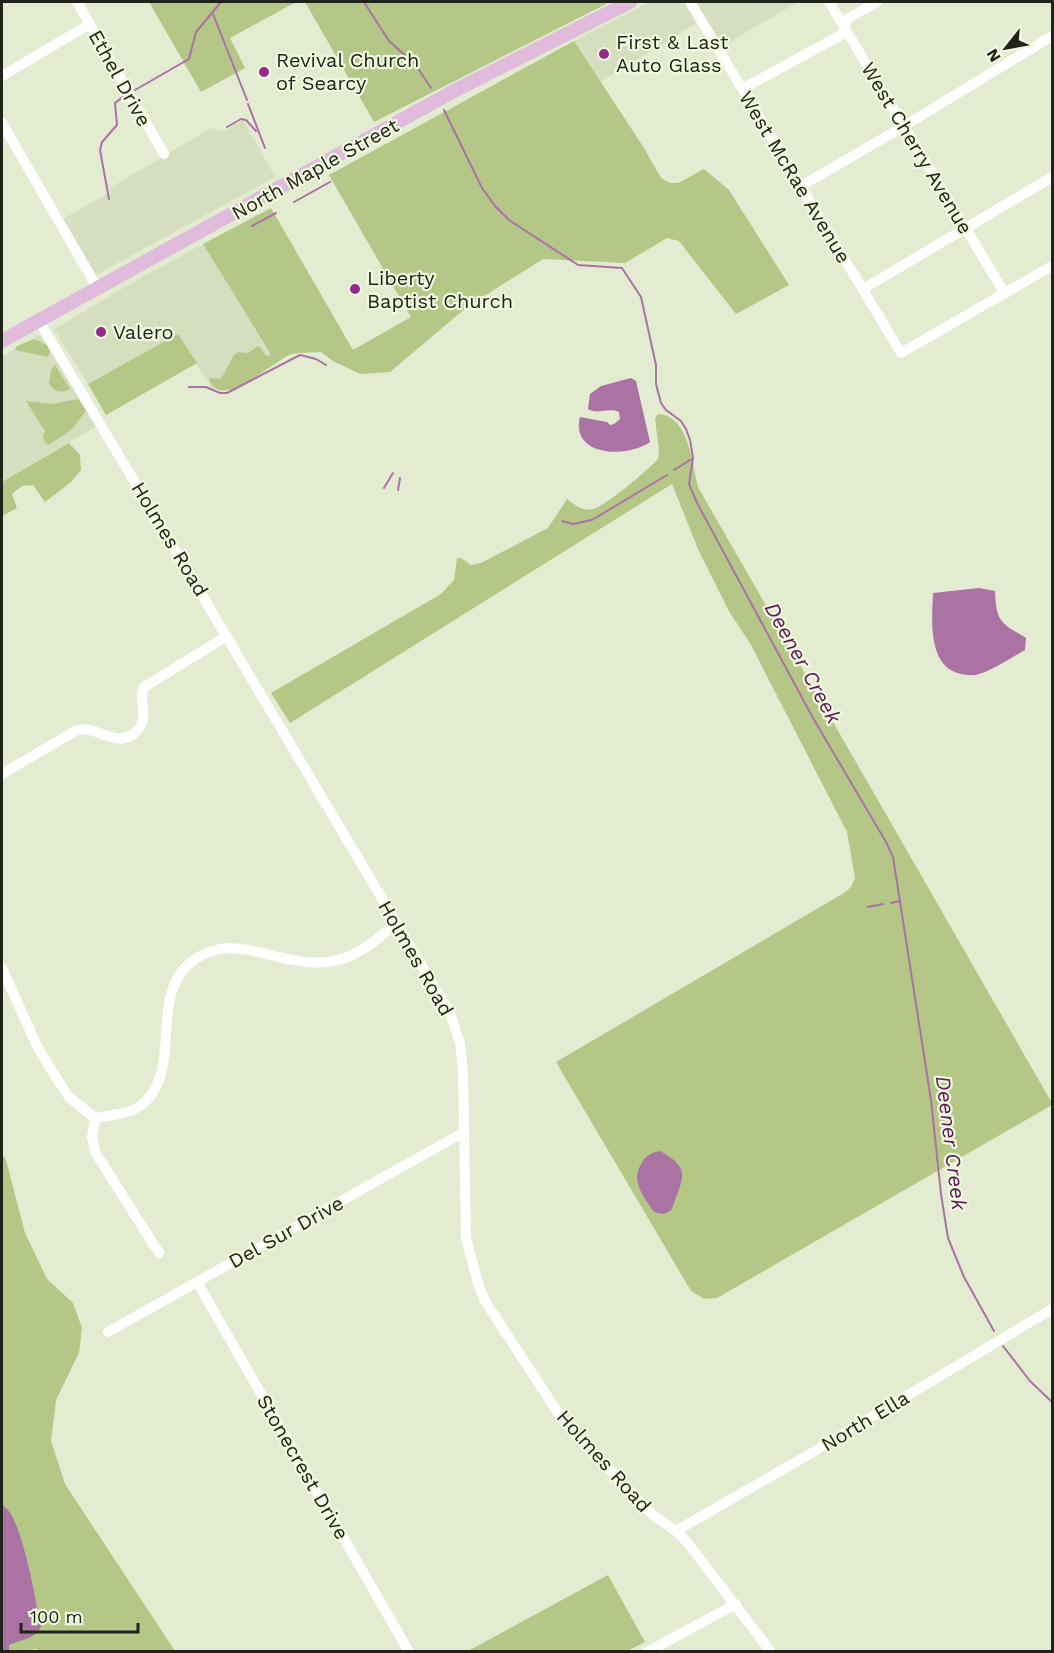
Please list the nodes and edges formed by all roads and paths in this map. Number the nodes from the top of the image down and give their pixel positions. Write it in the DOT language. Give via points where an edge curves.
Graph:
graph roads {
  1 [pos="77,2"];
  2 [pos="630,2"];
  3 [pos="690,2"];
  4 [pos="829,2"];
  5 [pos="877,2"];
  6 [pos="90,24"];
  7 [pos="845,28"];
  8 [pos="1053,36"];
  9 [pos="2,76"];
  10 [pos="741,89"];
  11 [pos="2,123"];
  12 [pos="904,125"];
  13 [pos="164,154"];
  14 [pos="1053,177"];
  15 [pos="801,186"];
  16 [pos="965,228"];
  17 [pos="1053,266"];
  18 [pos="98,289"];
  19 [pos="863,289"];
  20 [pos="1005,294"];
  21 [pos="39,321"];
  22 [pos="2,341"];
  23 [pos="227,636"];
  24 [pos="2,774"];
  25 [pos="396,923"];
  26 [pos="2,968"];
  27 [pos="95,1118"];
  28 [pos="464,1132"];
  29 [pos="159,1252"];
  30 [pos="197,1282"];
  31 [pos="1053,1309"];
  32 [pos="108,1332"];
  33 [pos="676,1531"];
  34 [pos="736,1604"];
  35 [pos="409,1652"];
  36 [pos="647,1652"];
  37 [pos="771,1652"];
  1 -- 6 [label="street, Ethel Drive"];
  2 -- 18 [label="main road, North Maple Street" via="443,98"];
  3 -- 10 [label="street, West McRae Avenue"];
  4 -- 7 [label="street, West Cherry Avenue"];
  5 -- 7 [label="street" via="848,19"];
  6 -- 9 [label="street"];
  6 -- 13 [label="street, Ethel Drive"];
  7 -- 10 [label="street" via="843,34"];
  7 -- 12 [label="street, West Cherry Avenue"];
  8 -- 12 [label="street"];
  10 -- 15 [label="street, West McRae Avenue"];
  11 -- 18 [label="street"];
  12 -- 15 [label="street"];
  12 -- 16 [label="street, West Cherry Avenue"];
  14 -- 16 [label="street"];
  15 -- 19 [label="street, West McRae Avenue"];
  16 -- 19 [label="street"];
  16 -- 20 [label="street, West Cherry Avenue"];
  17 -- 20 [label="street"];
  18 -- 21 [label="main road, North Maple Street"];
  19 -- 20 [label="street, West McRae Avenue" via="901,353"];
  21 -- 22 [label="main road, North Maple Street"];
  21 -- 23 [label="street, Holmes Road"];
  23 -- 24 [label="street" via="144,687 143,720 132,735 115,739 81,729"];
  23 -- 25 [label="street, Holmes Road"];
  25 -- 27 [label="street" via="360,951 334,962 293,961 234,947 215,949 188,964 171,996 162,1068 153,1092 135,1108"];
  25 -- 28 [label="street, Holmes Road" via="450,1013 460,1043"];
  26 -- 27 [label="street" via="55,1076 69,1097"];
  27 -- 29 [label="street" via="94,1152"];
  28 -- 30 [label="street, Del Sur Drive"];
  28 -- 33 [label="street, Holmes Road" via="466,1238 485,1301 564,1422 653,1515"];
  30 -- 32 [label="street, Del Sur Drive"];
  30 -- 35 [label="street, Stonecrest Drive"];
  31 -- 33 [label="street, North Ella"];
  33 -- 34 [label="street, Holmes Road" via="698,1553"];
  34 -- 36 [label="street"];
  34 -- 37 [label="street, Holmes Road"];
}
